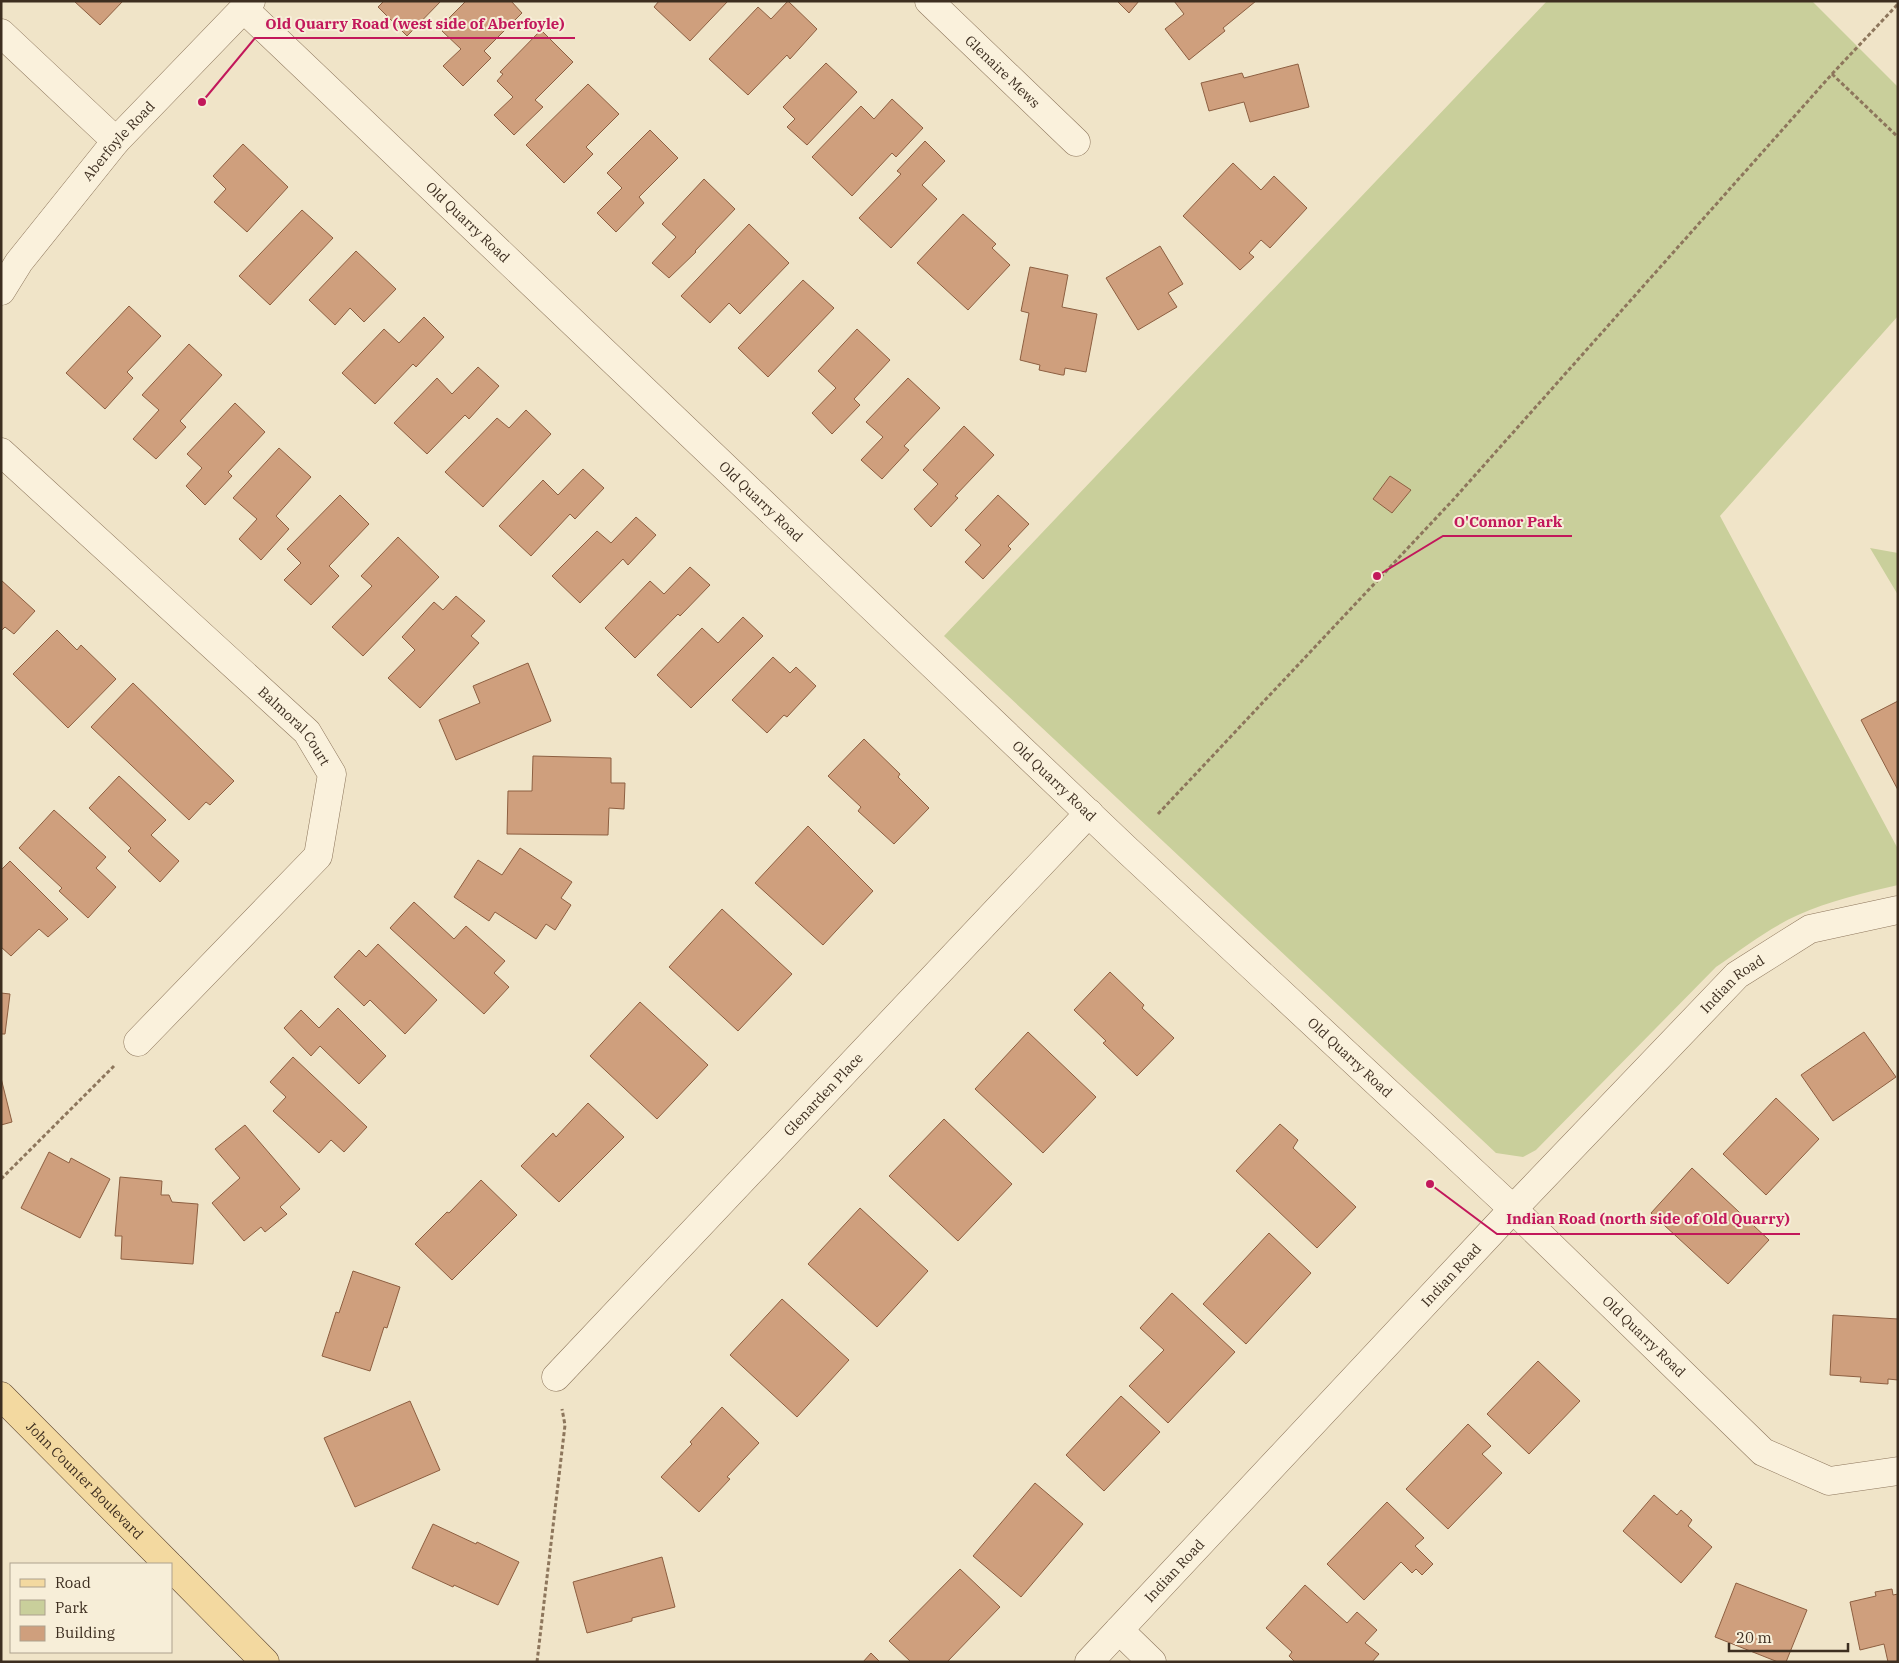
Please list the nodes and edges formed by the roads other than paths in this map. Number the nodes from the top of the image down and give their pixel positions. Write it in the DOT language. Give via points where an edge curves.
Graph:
graph roads {
  1 [pos="929,1"];
  2 [pos="248,5"];
  3 [pos="1,33"];
  4 [pos="116,140"];
  5 [pos="1076,142"];
  6 [pos="1,292"];
  7 [pos="1,452"];
  8 [pos="1089,813"];
  9 [pos="1898,910"];
  10 [pos="138,1042"];
  11 [pos="1513,1209"];
  12 [pos="556,1377"];
  13 [pos="1,1396"];
  14 [pos="1898,1471"];
  15 [pos="167,1563"];
  16 [pos="172,1568"];
  17 [pos="1119,1630"];
  18 [pos="265,1662"];
  19 [pos="1089,1662"];
  20 [pos="1152,1662"];
  1 -- 5 [label="street, Glenaire Mews"];
  2 -- 4 [label="street, Aberfoyle Road"];
  2 -- 8 [label="street, Old Quarry Road"];
  3 -- 4 [label="street"];
  4 -- 6 [label="street, Aberfoyle Road" via="19,262"];
  7 -- 10 [label="street, Balmoral Court" via="307,732 332,774 318,856"];
  8 -- 11 [label="street, Old Quarry Road"];
  8 -- 12 [label="street, Glenarden Place"];
  9 -- 11 [label="street, Indian Road" via="1810,929 1737,975"];
  11 -- 14 [label="street, Old Quarry Road" via="1763,1452 1829,1481"];
  11 -- 17 [label="street, Indian Road"];
  13 -- 15 [label="main road, John Counter Boulevard"];
  16 -- 18 [label="main road"];
  17 -- 19 [label="street, Indian Road"];
  17 -- 20 [label="street"];
}
